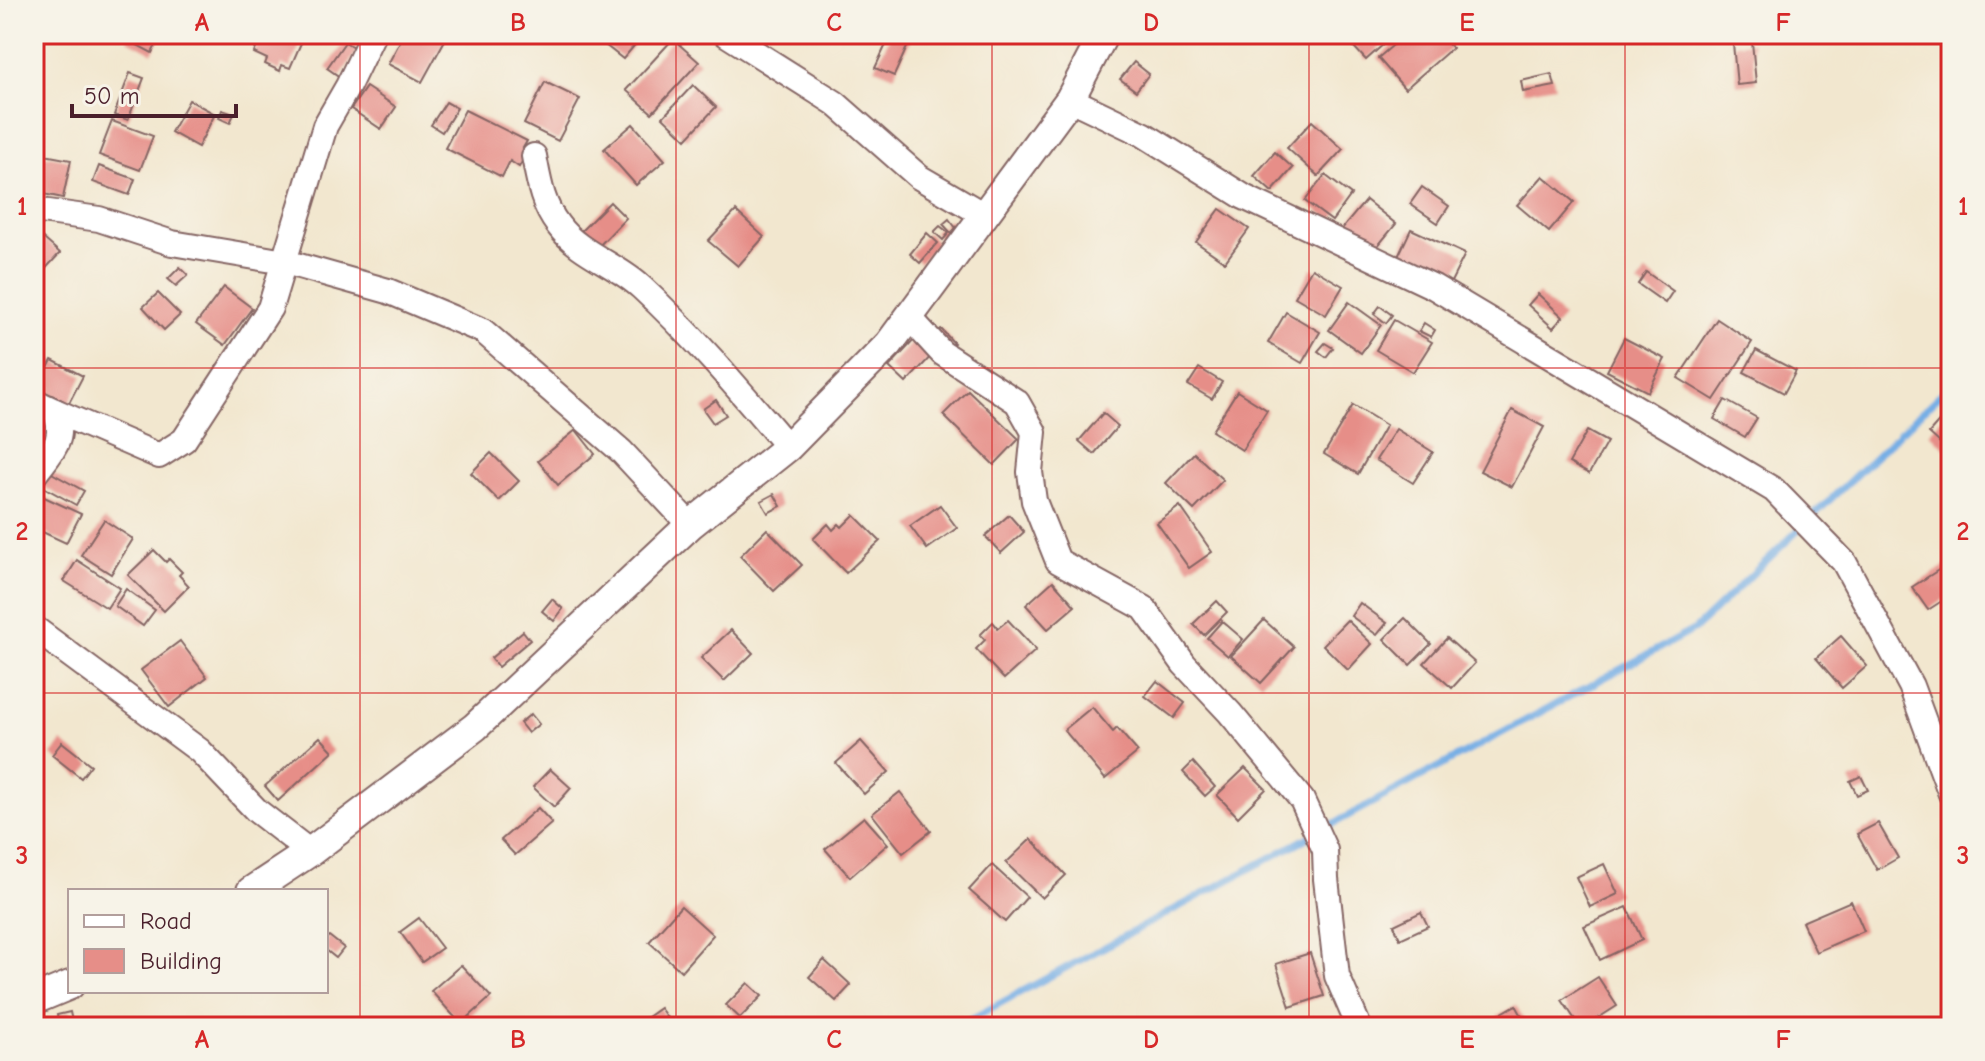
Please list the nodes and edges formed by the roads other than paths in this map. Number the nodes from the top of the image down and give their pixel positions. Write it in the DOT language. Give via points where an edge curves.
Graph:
graph roads {
  1 [pos="373,34"];
  2 [pos="726,34"];
  3 [pos="1104,34"];
  4 [pos="1070,99"];
  5 [pos="534,156"];
  6 [pos="34,210"];
  7 [pos="984,215"];
  8 [pos="285,262"];
  9 [pos="909,317"];
  10 [pos="44,406"];
  11 [pos="788,447"];
  12 [pos="34,475"];
  13 [pos="690,525"];
  14 [pos="34,628"];
  15 [pos="1951,794"];
  16 [pos="310,852"];
  17 [pos="254,889"];
  18 [pos="68,986"];
  19 [pos="34,1000"];
  20 [pos="1359,1027"];
  1 -- 8 [label="street" via="325,126"];
  2 -- 7 [label="street" via="835,103 919,177"];
  3 -- 4 [label="street"];
  4 -- 7 [label="street"];
  4 -- 15 [label="street" via="1143,134 1244,197 1434,287 1774,490 1844,562 1911,686"];
  5 -- 11 [label="street" via="543,203 560,228 640,285"];
  6 -- 8 [label="street" via="99,219 172,243"];
  7 -- 9 [label="street"];
  8 -- 10 [label="street" via="270,308 219,387 184,440 159,456"];
  8 -- 13 [label="street" via="388,291 483,331 621,451"];
  9 -- 11 [label="street"];
  9 -- 20 [label="street" via="942,353 1017,402 1034,432 1034,501 1058,561 1144,608 1184,664 1302,800 1325,850 1337,976"];
  10 -- 12 [label="street" via="62,428 56,446"];
  11 -- 13 [label="street"];
  13 -- 16 [label="street" via="475,727"];
  14 -- 16 [label="street" via="200,751 257,811"];
  16 -- 17 [label="street"];
  18 -- 19 [label="street"];
}
